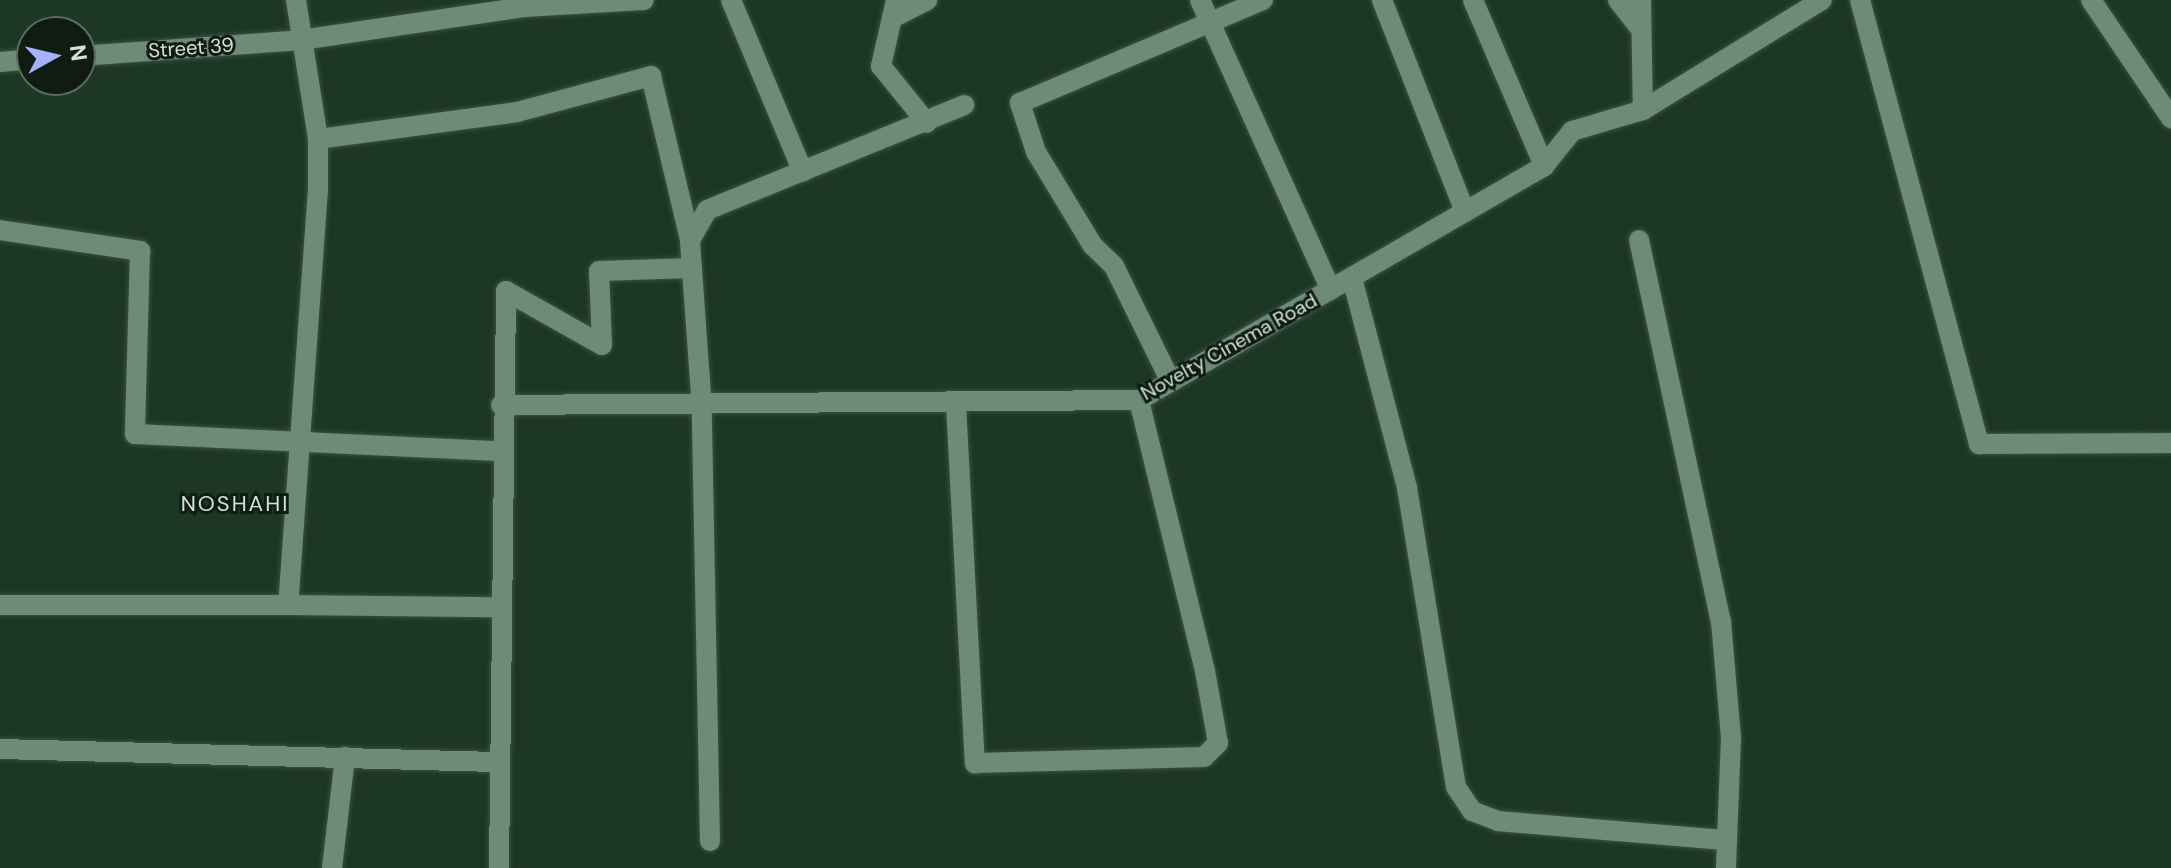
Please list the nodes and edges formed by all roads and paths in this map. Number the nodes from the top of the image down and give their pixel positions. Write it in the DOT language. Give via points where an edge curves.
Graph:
graph roads {
  1 [pos="296,0"];
  2 [pos="644,0"];
  3 [pos="731,0"];
  4 [pos="927,0"];
  5 [pos="1200,0"];
  6 [pos="1263,0"];
  7 [pos="1382,0"];
  8 [pos="1473,0"];
  9 [pos="1618,0"];
  10 [pos="1641,0"];
  11 [pos="1822,0"];
  12 [pos="1860,0"];
  13 [pos="2091,0"];
  14 [pos="897,8"];
  15 [pos="1211,22"];
  16 [pos="1638,26"];
  17 [pos="301,40"];
  18 [pos="96,55"];
  19 [pos="964,105"];
  20 [pos="1643,110"];
  21 [pos="2171,118"];
  22 [pos="927,123"];
  23 [pos="318,139"];
  24 [pos="1544,166"];
  25 [pos="803,172"];
  26 [pos="1465,212"];
  27 [pos="0,230"];
  28 [pos="690,240"];
  29 [pos="1639,240"];
  30 [pos="692,268"];
  31 [pos="1352,278"];
  32 [pos="1331,290"];
  33 [pos="1171,382"];
  34 [pos="1139,400"];
  35 [pos="956,404"];
  36 [pos="501,405"];
  37 [pos="702,409"];
  38 [pos="301,442"];
  39 [pos="2171,443"];
  40 [pos="499,451"];
  41 [pos="0,605"];
  42 [pos="288,605"];
  43 [pos="496,607"];
  44 [pos="0,749"];
  45 [pos="345,757"];
  46 [pos="496,762"];
  47 [pos="1726,840"];
  48 [pos="710,841"];
  49 [pos="332,868"];
  50 [pos="499,868"];
  51 [pos="1726,868"];
  1 -- 17 [label="street"];
  2 -- 17 [label="street, Street 39" via="524,7"];
  3 -- 25 [label="street"];
  4 -- 14 [label="street"];
  5 -- 15 [label="street"];
  6 -- 15 [label="street"];
  7 -- 26 [label="street"];
  8 -- 24 [label="street"];
  9 -- 16 [label="street"];
  10 -- 16 [label="street"];
  11 -- 20 [label="street, Novelty Cinema Road"];
  12 -- 39 [label="street" via="1979,444"];
  13 -- 21 [label="street"];
  14 -- 22 [label="street" via="881,66"];
  15 -- 32 [label="street"];
  15 -- 33 [label="street" via="1020,103 1036,152 1093,246 1114,266"];
  16 -- 20 [label="street"];
  17 -- 18 [label="street, Street 39"];
  17 -- 23 [label="street"];
  19 -- 22 [label="street"];
  20 -- 24 [label="street, Novelty Cinema Road" via="1572,131"];
  22 -- 25 [label="street"];
  23 -- 28 [label="street" via="517,112 651,76"];
  23 -- 38 [label="street"];
  24 -- 26 [label="street, Novelty Cinema Road"];
  25 -- 28 [label="street" via="707,210"];
  26 -- 31 [label="street, Novelty Cinema Road"];
  27 -- 38 [label="street" via="140,251 135,434"];
  28 -- 30 [label="street"];
  29 -- 47 [label="street" via="1721,621 1731,737"];
  30 -- 36 [label="street" via="599,271 602,345 506,291"];
  30 -- 37 [label="street"];
  31 -- 32 [label="street, Novelty Cinema Road"];
  31 -- 47 [label="street" via="1407,488 1456,787 1472,811 1498,821"];
  32 -- 33 [label="street, Novelty Cinema Road"];
  33 -- 34 [label="street, Novelty Cinema Road"];
  34 -- 35 [label="street, Novelty Cinema Road"];
  34 -- 35 [label="street" via="1205,671 1218,743 1204,757 975,763"];
  35 -- 37 [label="street, Novelty Cinema Road"];
  36 -- 37 [label="street, Novelty Cinema Road"];
  36 -- 40 [label="street"];
  37 -- 48 [label="street"];
  38 -- 40 [label="street"];
  38 -- 42 [label="street"];
  40 -- 43 [label="street"];
  41 -- 42 [label="street"];
  42 -- 43 [label="street"];
  43 -- 46 [label="street"];
  44 -- 45 [label="street"];
  45 -- 46 [label="street"];
  45 -- 49 [label="street"];
  46 -- 50 [label="street"];
  47 -- 51 [label="street"];
}
